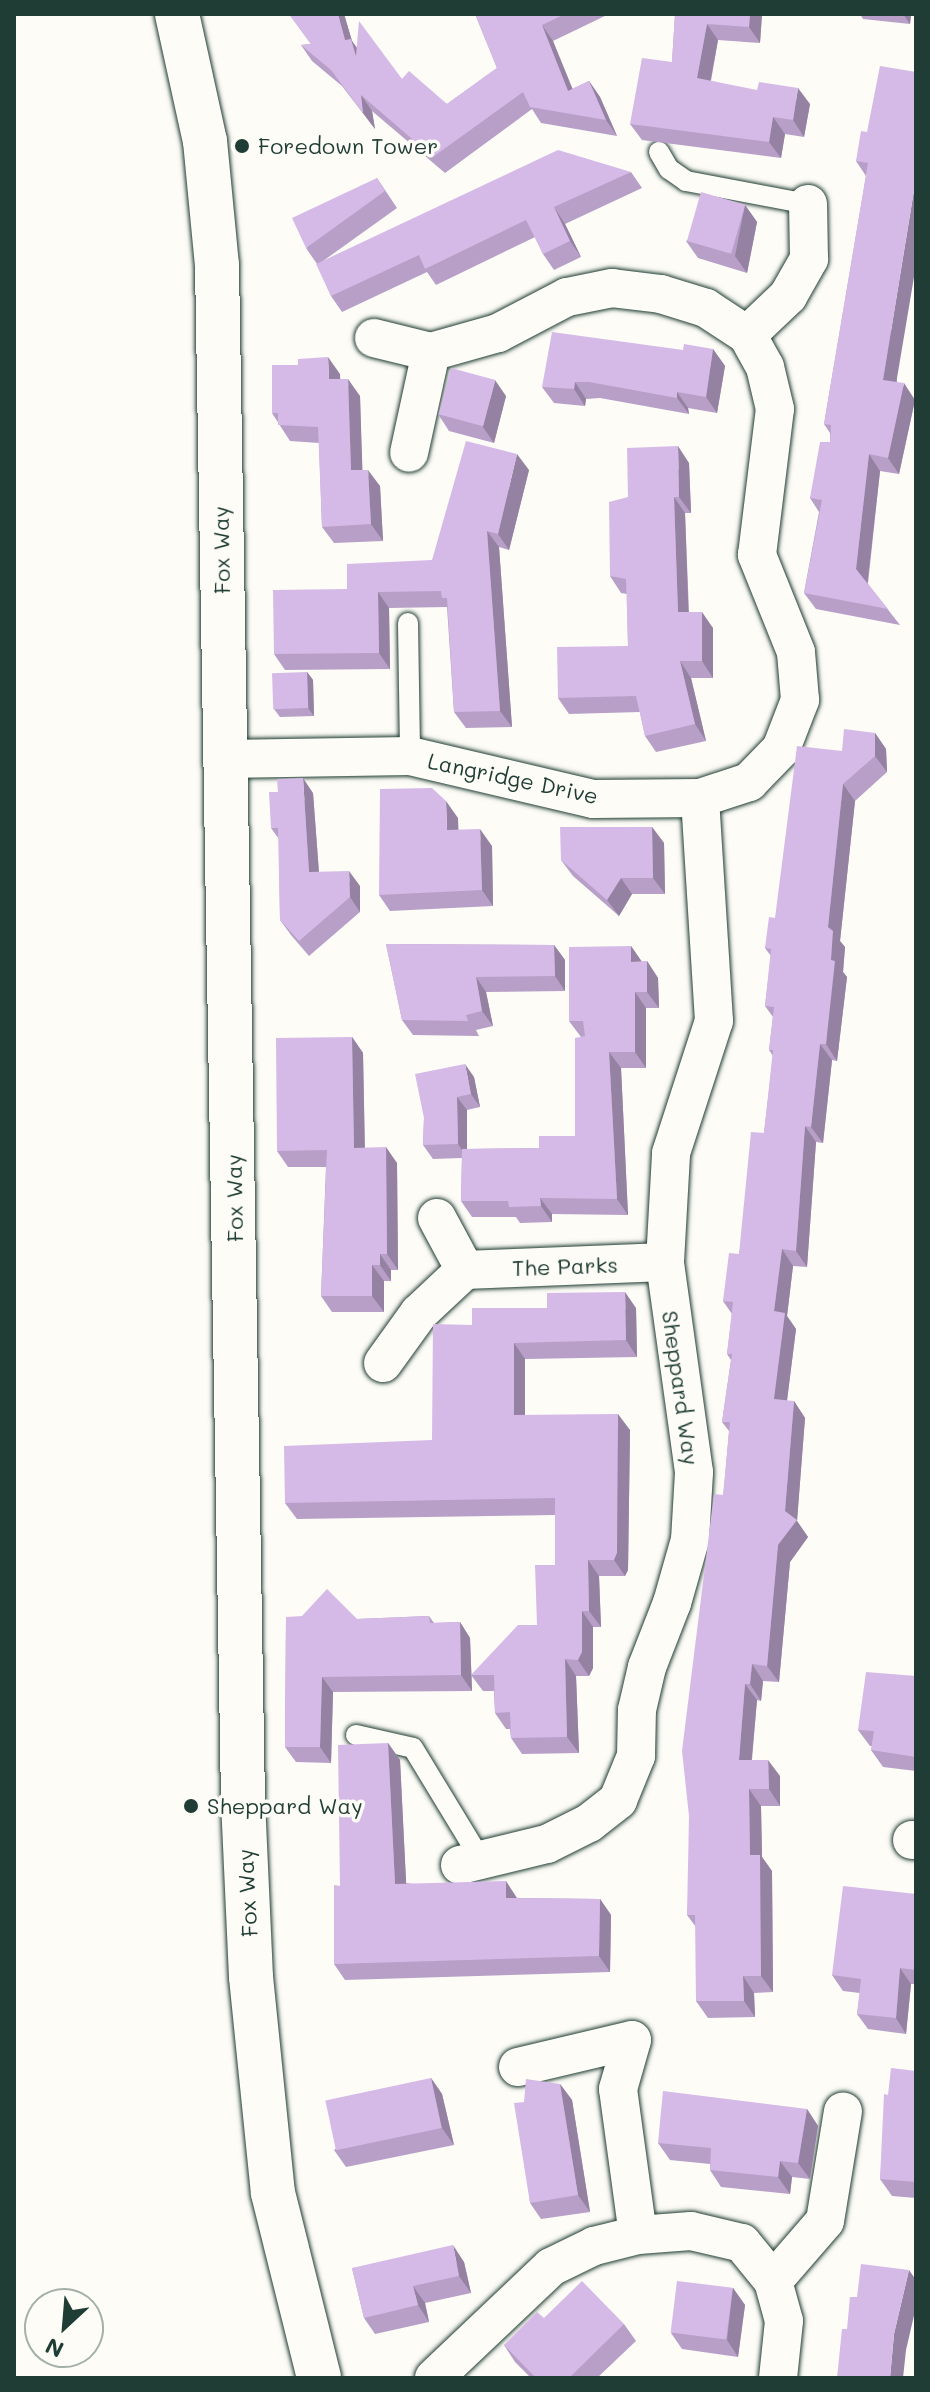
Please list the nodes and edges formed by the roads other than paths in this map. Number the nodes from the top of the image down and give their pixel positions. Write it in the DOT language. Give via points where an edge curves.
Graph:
graph roads {
  1 [pos="177,14"];
  2 [pos="659,152"];
  3 [pos="808,204"];
  4 [pos="747,335"];
  5 [pos="374,338"];
  6 [pos="431,352"];
  7 [pos="409,453"];
  8 [pos="408,623"];
  9 [pos="410,756"];
  10 [pos="224,759"];
  11 [pos="700,798"];
  12 [pos="437,1218"];
  13 [pos="665,1262"];
  14 [pos="465,1270"];
  15 [pos="383,1363"];
  16 [pos="356,1735"];
  17 [pos="470,1863"];
  18 [pos="518,2067"];
  19 [pos="843,2111"];
  20 [pos="638,2235"];
  21 [pos="773,2281"];
  22 [pos="319,2378"];
  23 [pos="434,2378"];
  24 [pos="778,2378"];
  1 -- 10 [label="street, Fox Way" via="205,141 217,265"];
  2 -- 3 [label="lane" via="669,169 686,181"];
  3 -- 4 [label="street" via="809,259 788,296"];
  4 -- 6 [label="street, Langridge Drive" via="706,308 612,288 567,297 498,333"];
  4 -- 11 [label="street, Langridge Drive" via="765,367 775,409 757,555 796,652 800,700 781,749 749,782"];
  5 -- 6 [label="street, Langridge Drive"];
  6 -- 7 [label="street"];
  8 -- 9 [label="lane"];
  9 -- 10 [label="street, Langridge Drive"];
  9 -- 11 [label="street, Langridge Drive" via="593,799"];
  10 -- 22 [label="street, Fox Way" via="251,1977 273,2193"];
  11 -- 13 [label="street, Sheppard Way" via="714,1021 671,1153"];
  12 -- 14 [label="street"];
  13 -- 14 [label="street, The Parks"];
  13 -- 17 [label="street, Sheppard Way" via="694,1472 690,1540 647,1667 637,1710 636,1756 618,1800 589,1823 547,1844"];
  14 -- 15 [label="street" via="419,1313"];
  16 -- 17 [label="lane" via="413,1748"];
  18 -- 20 [label="street" via="632,2040 618,2089"];
  19 -- 21 [label="street" via="825,2221"];
  20 -- 21 [label="street" via="691,2231 742,2243"];
  20 -- 23 [label="street" via="594,2246 551,2267"];
  21 -- 24 [label="street" via="784,2321"];
}
